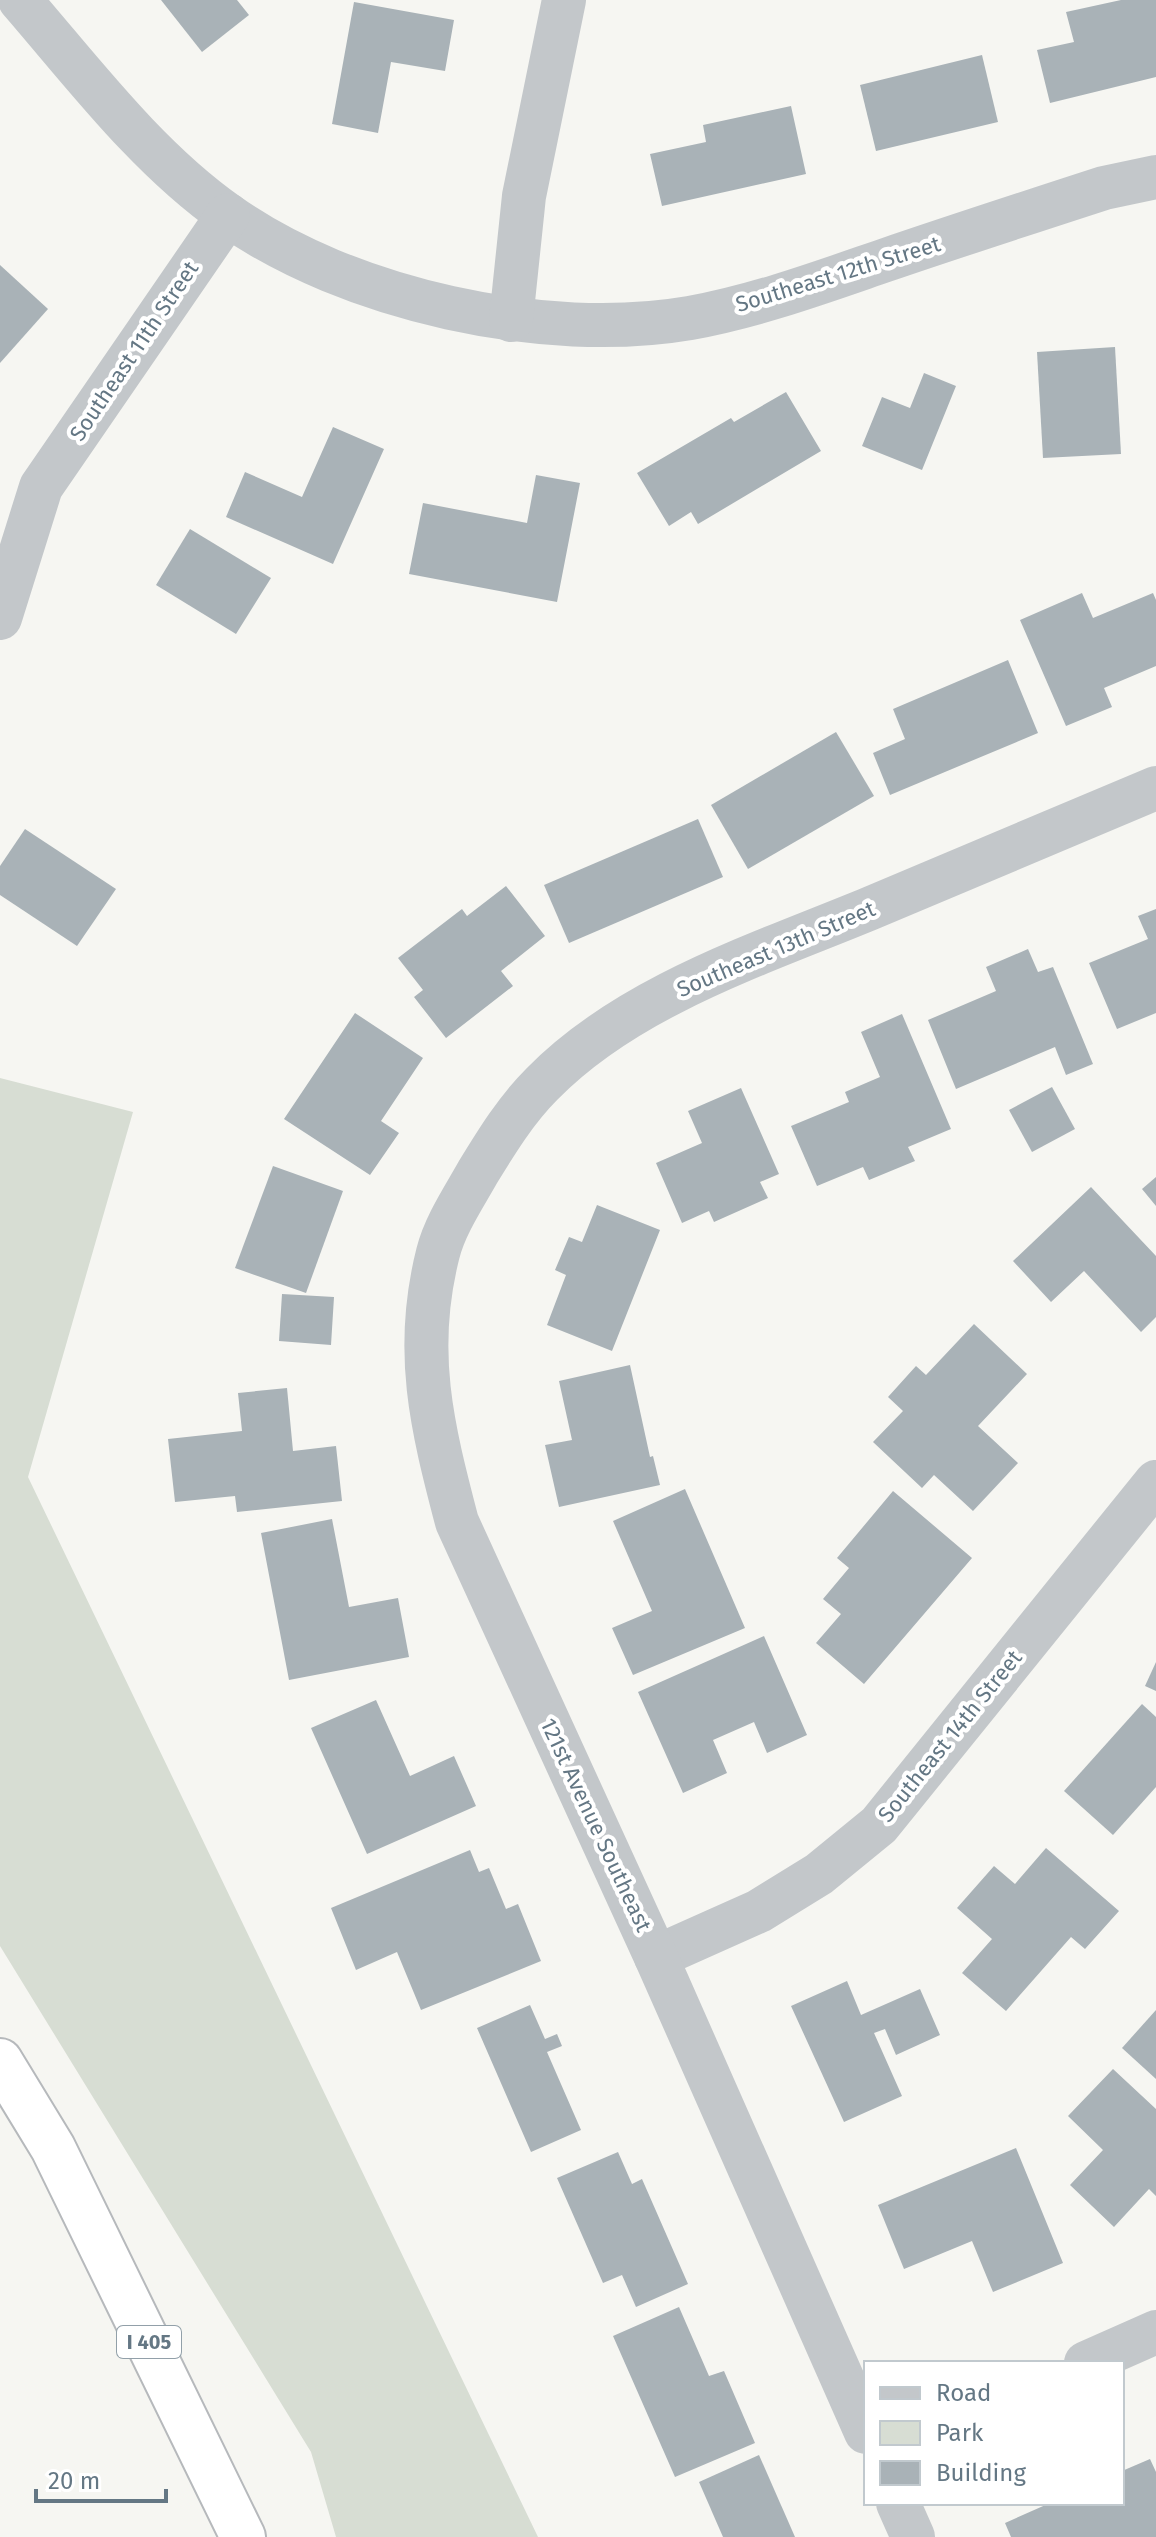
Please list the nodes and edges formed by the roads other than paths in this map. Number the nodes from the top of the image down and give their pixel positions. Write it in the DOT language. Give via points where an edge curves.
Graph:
graph roads {
  1 [pos="20,0"];
  2 [pos="564,0"];
  3 [pos="1156,177"];
  4 [pos="228,215"];
  5 [pos="511,320"];
  6 [pos="0,618"];
  7 [pos="1156,788"];
  8 [pos="462,1200"];
  9 [pos="1156,1482"];
  10 [pos="656,1957"];
  11 [pos="0,2061"];
  12 [pos="1156,2332"];
  13 [pos="1091,2361"];
  14 [pos="864,2427"];
  15 [pos="899,2505"];
  16 [pos="243,2537"];
  17 [pos="913,2537"];
  1 -- 4 [label="street" via="165,162"];
  2 -- 5 [label="street" via="524,196"];
  3 -- 5 [label="street, Southeast 12th Street" via="1104,188 792,293 688,318 597,325"];
  4 -- 5 [label="street" via="316,266 405,298"];
  4 -- 6 [label="street, Southeast 11th Street" via="41,487"];
  7 -- 8 [label="street, Southeast 13th Street" via="680,988 600,1036 542,1083 502,1132"];
  8 -- 10 [label="street, 121st Avenue Southeast" via="438,1251 426,1320 426,1383 437,1445 457,1522"];
  9 -- 10 [label="street, Southeast 14th Street" via="879,1825 819,1874 759,1911"];
  10 -- 14 [label="street, 121st Avenue Southeast"];
  11 -- 16 [label="highway, I 405" via="53,2148"];
  12 -- 13 [label="street"];
  15 -- 17 [label="street"];
}
